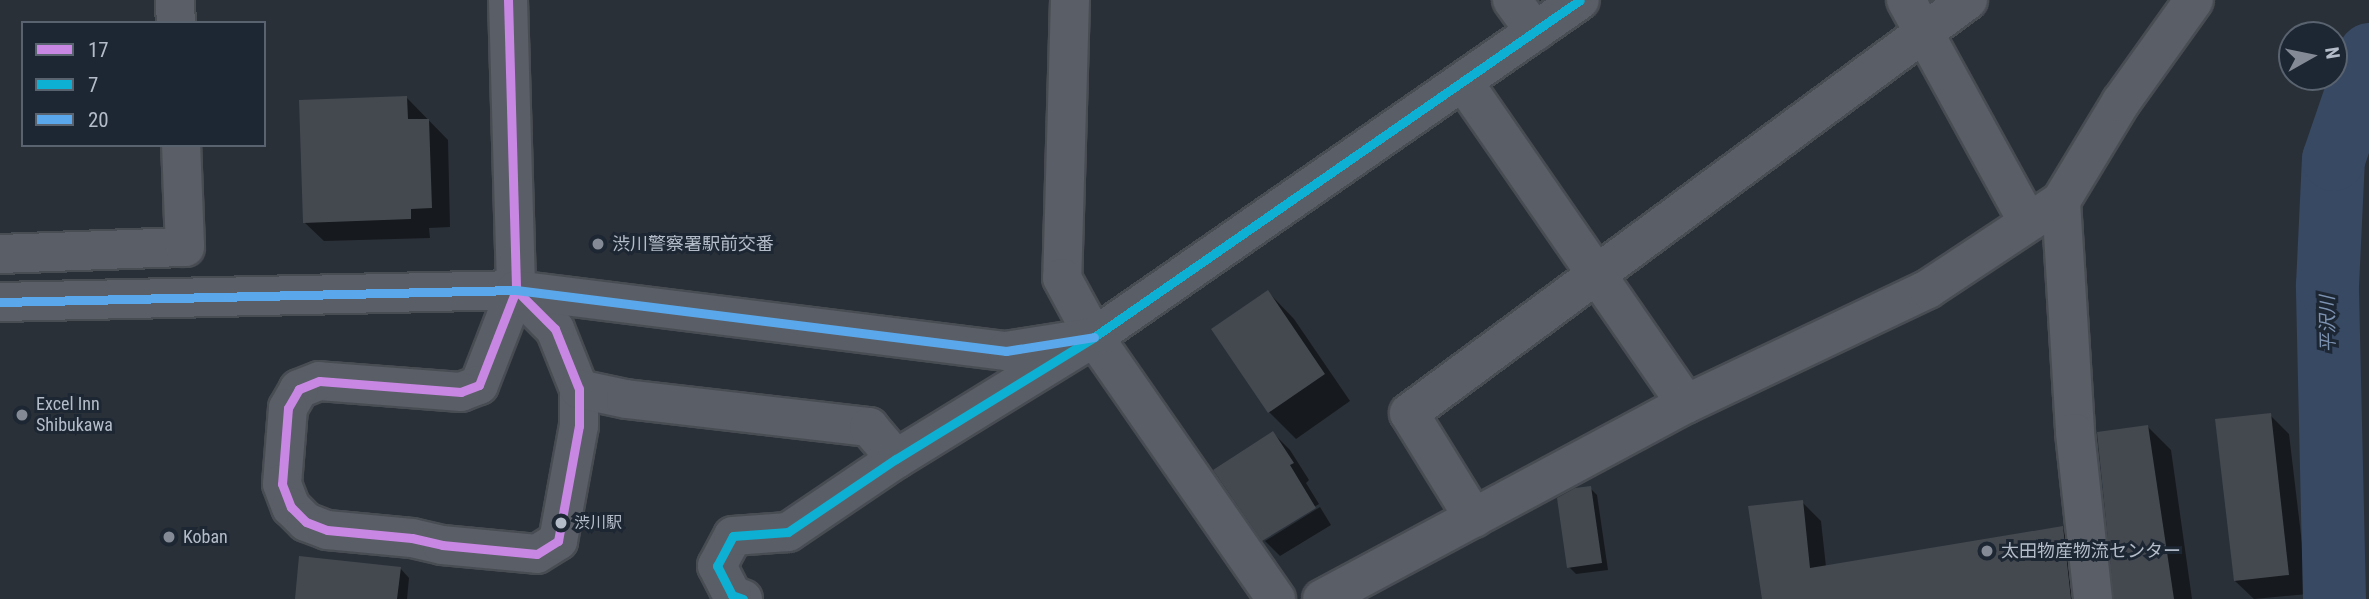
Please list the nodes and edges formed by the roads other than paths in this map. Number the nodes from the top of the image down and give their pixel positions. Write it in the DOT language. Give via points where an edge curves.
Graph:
graph roads {
  1 [pos="175,0"];
  2 [pos="508,0"];
  3 [pos="1070,0"];
  4 [pos="1512,0"];
  5 [pos="1580,0"];
  6 [pos="1968,0"];
  7 [pos="2194,0"];
  8 [pos="1915,16"];
  9 [pos="176,21"];
  10 [pos="1535,32"];
  11 [pos="1464,83"];
  12 [pos="181,147"];
  13 [pos="2061,201"];
  14 [pos="2028,222"];
  15 [pos="0,254"];
  16 [pos="1597,275"];
  17 [pos="516,290"];
  18 [pos="0,302"];
  19 [pos="1094,337"];
  20 [pos="579,389"];
  21 [pos="1686,404"];
  22 [pos="896,459"];
  23 [pos="1474,518"];
  24 [pos="743,599"];
  25 [pos="1276,599"];
  26 [pos="1322,599"];
  27 [pos="2093,599"];
  1 -- 9 [label="street"];
  2 -- 17 [label="street"];
  3 -- 19 [label="street" via="1062,278"];
  4 -- 10 [label="street"];
  5 -- 10 [label="street"];
  6 -- 8 [label="street"];
  7 -- 13 [label="street" via="2121,102"];
  8 -- 14 [label="street"];
  8 -- 16 [label="street"];
  10 -- 11 [label="street"];
  11 -- 16 [label="street"];
  11 -- 19 [label="street"];
  12 -- 15 [label="street" via="185,247"];
  13 -- 14 [label="street"];
  13 -- 27 [label="street" via="2075,433"];
  14 -- 21 [label="street" via="1928,289"];
  16 -- 21 [label="street"];
  16 -- 23 [label="street" via="1409,413"];
  17 -- 18 [label="street"];
  17 -- 19 [label="street" via="1006,351"];
  17 -- 20 [label="street" via="555,329"];
  17 -- 20 [label="street" via="479,385 461,392 319,381 299,389 288,408 282,484 291,508 306,522 327,530 537,554 558,541 579,426"];
  19 -- 22 [label="street"];
  19 -- 25 [label="street"];
  20 -- 22 [label="street" via="626,399 869,426"];
  21 -- 23 [label="street"];
  22 -- 24 [label="street" via="788,532 733,536 717,566 732,595"];
  23 -- 26 [label="street"];
}
